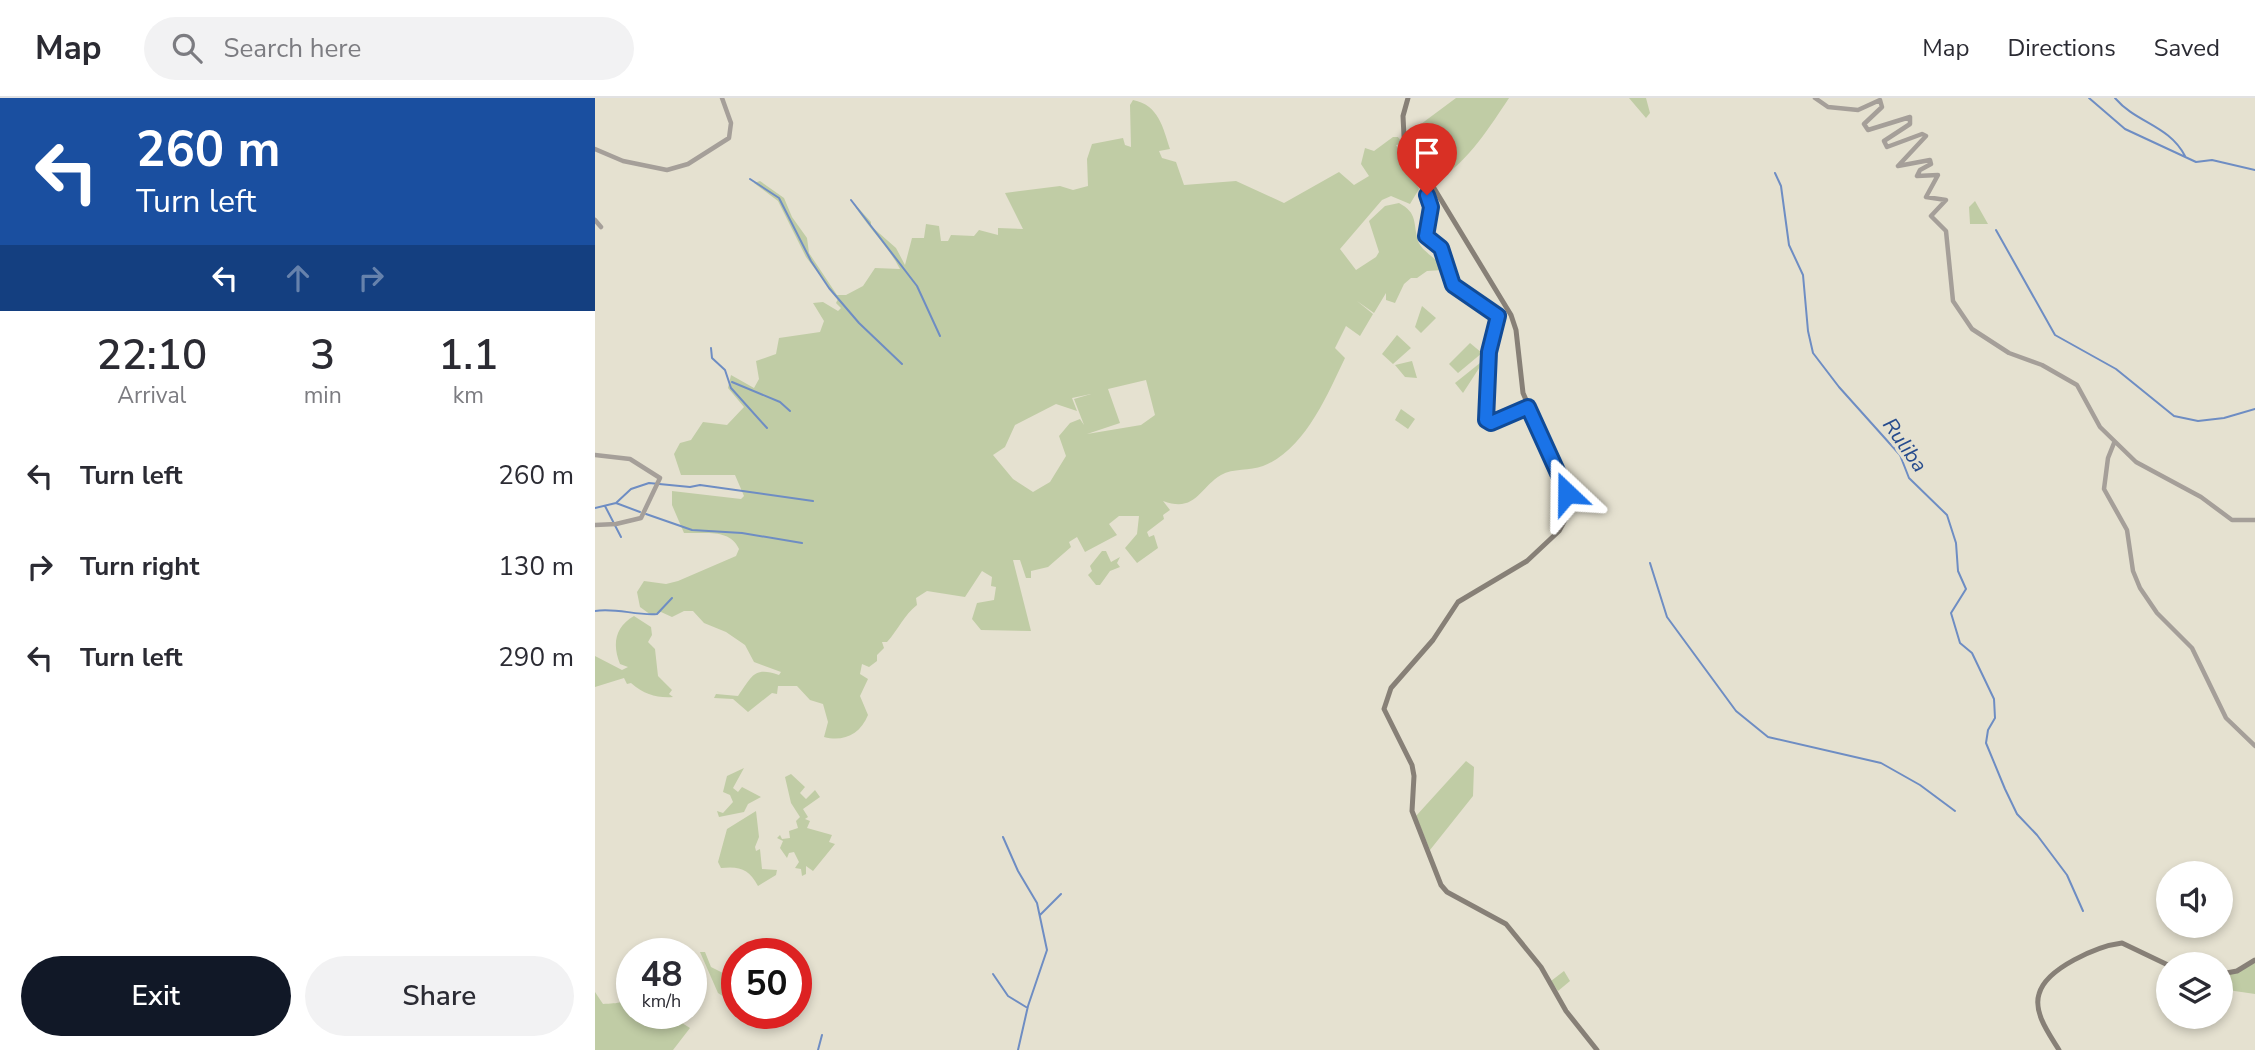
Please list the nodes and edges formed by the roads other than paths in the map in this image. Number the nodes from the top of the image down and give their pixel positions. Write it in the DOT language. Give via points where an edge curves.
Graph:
graph roads {
  1 [pos="722,98"];
  2 [pos="1408,98"];
  3 [pos="1815,98"];
  4 [pos="1405,140"];
  5 [pos="595,149"];
  6 [pos="595,219"];
  7 [pos="598,227"];
  8 [pos="1528,407"];
  9 [pos="2114,443"];
  10 [pos="595,455"];
  11 [pos="2255,520"];
  12 [pos="595,525"];
  13 [pos="2255,746"];
  14 [pos="2156,959"];
  15 [pos="2255,960"];
  16 [pos="2233,972"];
  17 [pos="1597,1050"];
  18 [pos="2059,1050"];
  1 -- 5 [label="street" via="731,123 729,138 681,167 660,169"];
  2 -- 4 [label="main road" via="1403,116"];
  3 -- 9 [label="street" via="1828,107 1858,110 1880,100 1882,107 1864,124 1868,130 1910,117 1910,124 1884,141 1887,148 1926,135 1898,166 1930,160 1917,176 1938,175 1926,197 1946,200 1931,216 1946,230 1957,310 1972,329 2001,348 2077,384"];
  4 -- 8 [label="main road" via="1511,315"];
  4 -- 8 [label="street" via="1430,204 1426,236 1441,248 1453,285 1498,316 1489,352 1486,420 1491,423"];
  6 -- 7 [label="street"];
  8 -- 17 [label="main road" via="1567,493 1565,520 1527,561 1458,602 1433,640 1391,688 1384,709 1412,765 1412,811 1441,885 1506,924"];
  9 -- 11 [label="street" via="2136,462 2201,497 2232,520"];
  9 -- 13 [label="street" via="2104,489 2127,530 2140,588 2192,648 2226,718"];
  10 -- 12 [label="street" via="630,459 660,476 645,514"];
  14 -- 18 [label="main road" via="2122,943 2081,956 2057,971 2041,990 2038,1005"];
  15 -- 16 [label="main road"];
}
